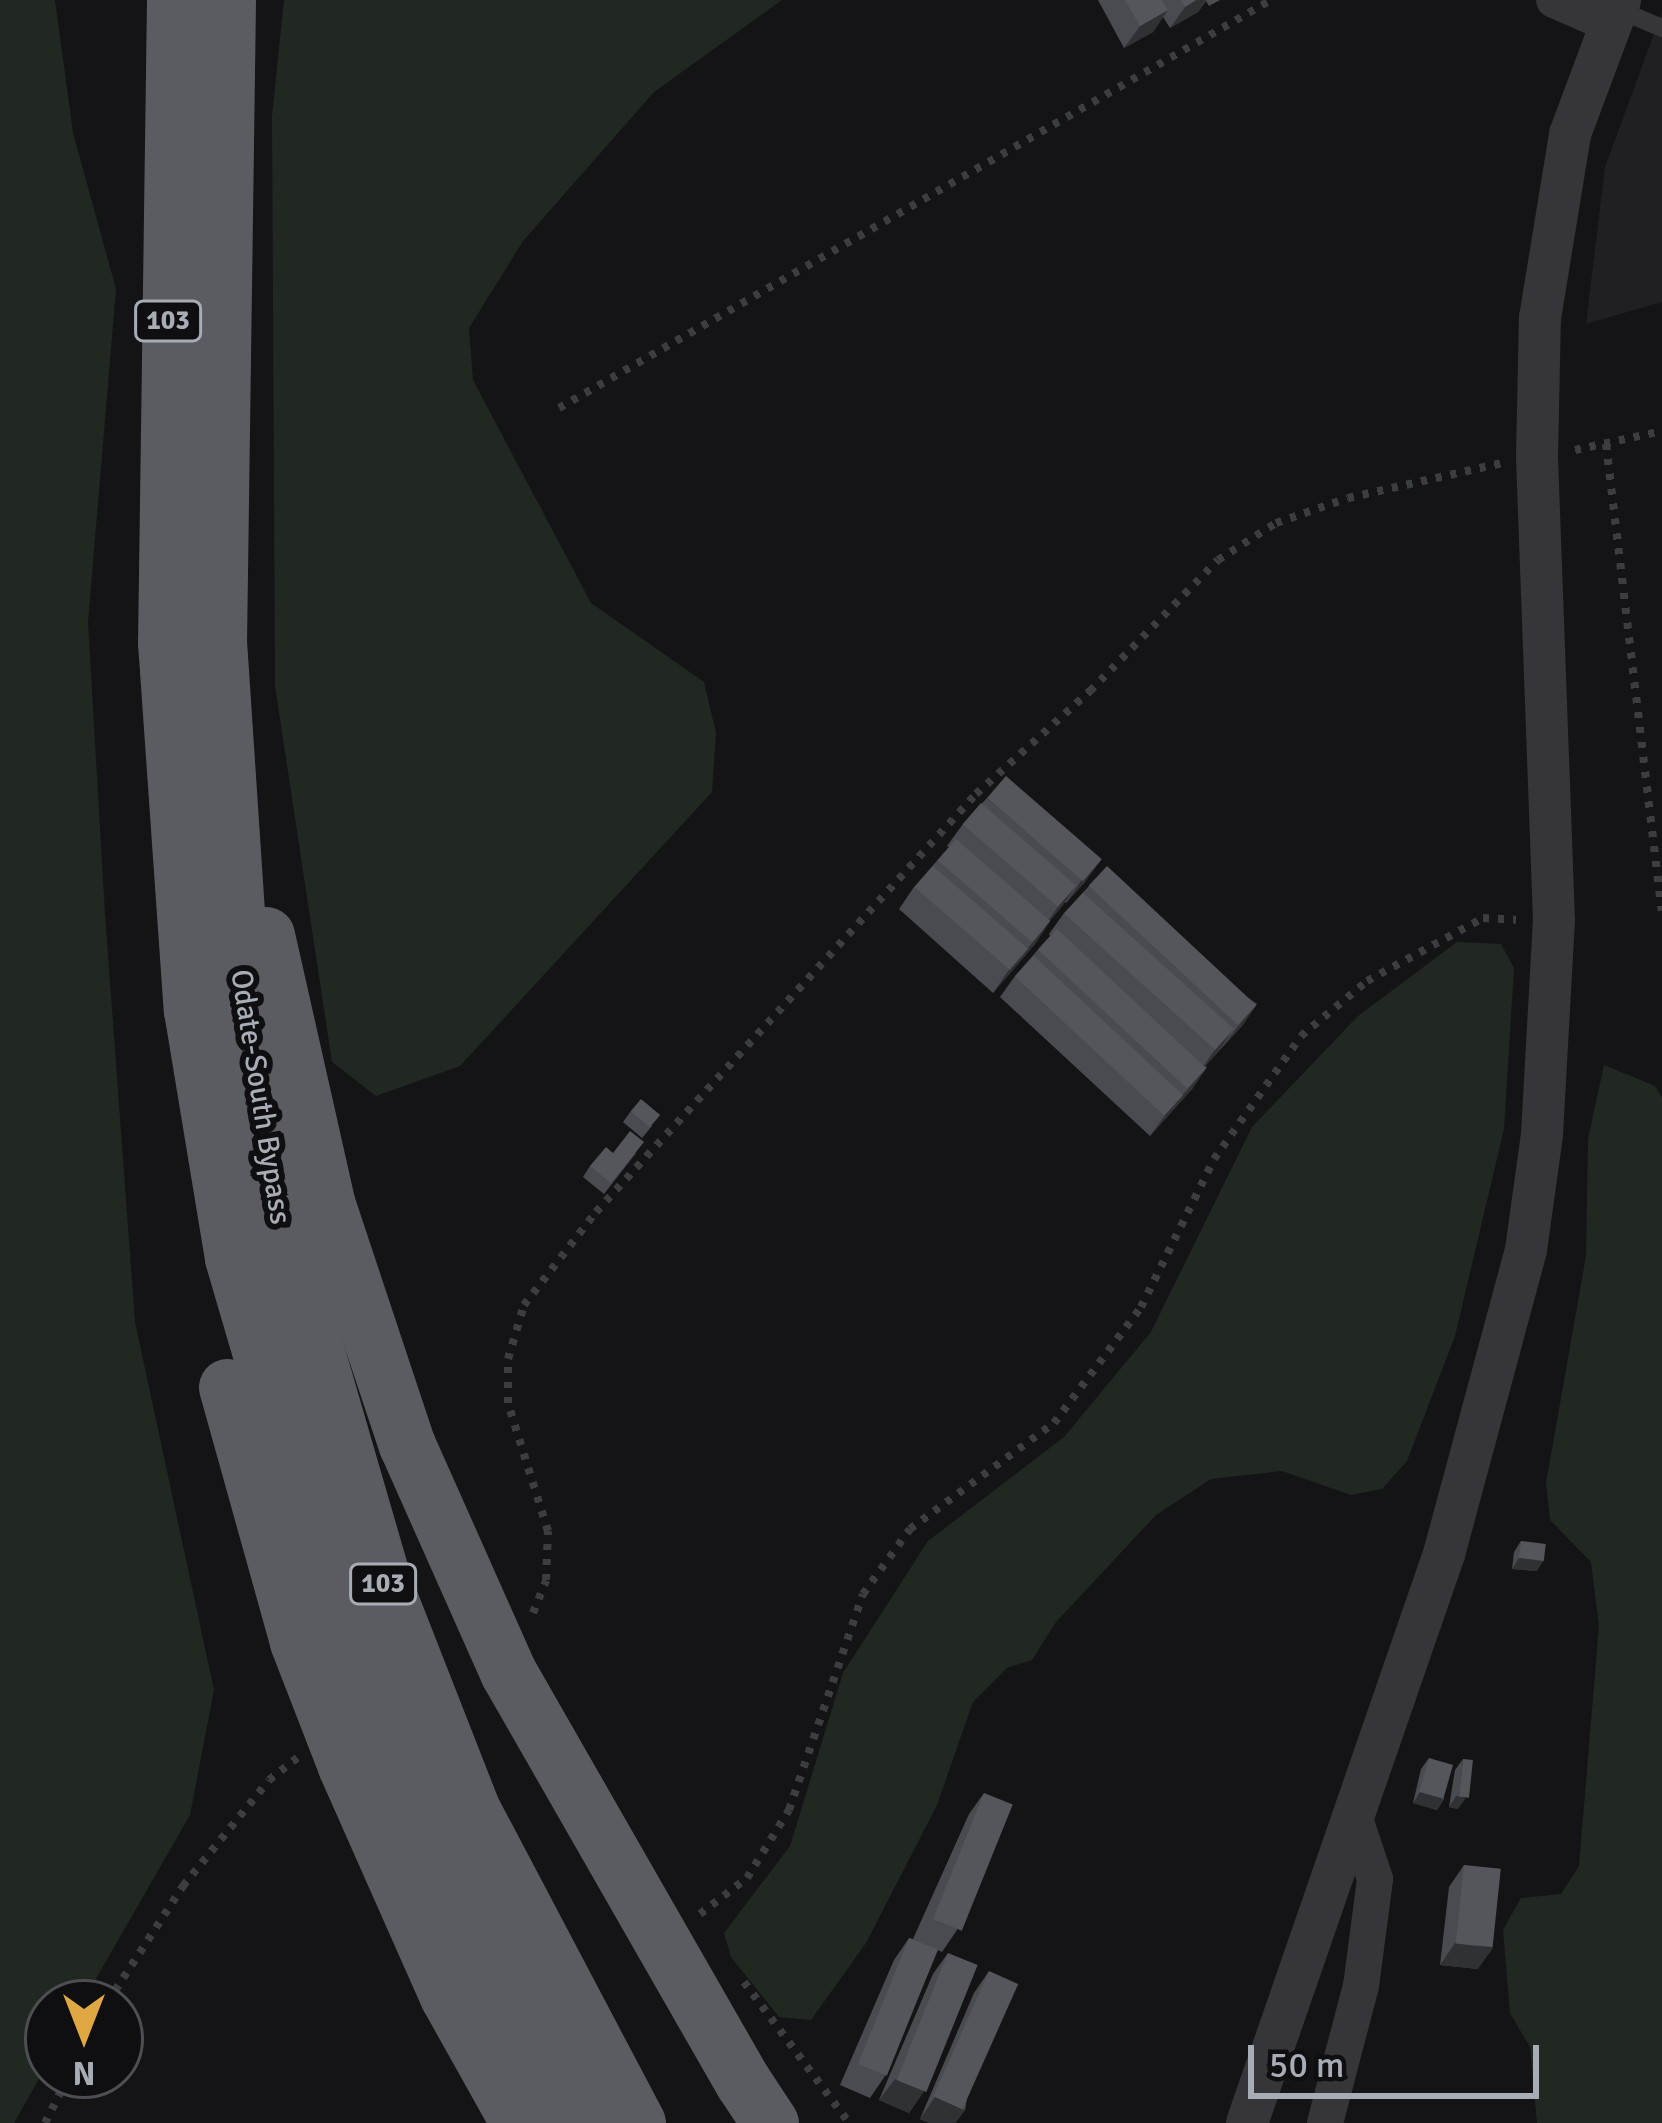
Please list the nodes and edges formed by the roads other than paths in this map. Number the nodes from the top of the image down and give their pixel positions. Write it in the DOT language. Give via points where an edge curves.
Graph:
graph roads {
  1 [pos="175,0"];
  2 [pos="227,0"];
  3 [pos="1554,0"];
  4 [pos="1615,11"];
  5 [pos="1662,28"];
  6 [pos="192,641"];
  7 [pos="221,1007"];
  8 [pos="1353,1813"];
  9 [pos="757,2103"];
  10 [pos="519,2123"];
  11 [pos="577,2123"];
  12 [pos="637,2123"];
  13 [pos="1247,2123"];
  14 [pos="1325,2123"];
  1 -- 6 [label="highway, Odate-South Bypass / 103"];
  2 -- 6 [label="highway, Odate-South Bypass / 103"];
  3 -- 4 [label="street"];
  4 -- 5 [label="lane"];
  4 -- 8 [label="street" via="1570,134 1545,260 1537,457 1554,921 1542,1134 1504,1354"];
  6 -- 7 [label="highway, Odate-South Bypass / 103"];
  7 -- 9 [label="highway, bridge" via="362,1318 453,1559 579,1806"];
  7 -- 10 [label="highway, bridge" via="227,1388 298,1642 397,1888"];
  7 -- 11 [label="highway, Odate-South Bypass / 103, bridge" via="233,1258 331,1594 424,1829"];
  7 -- 12 [label="highway, Odate-South Bypass / 103, bridge" via="383,1583 481,1827"];
  8 -- 13 [label="street"];
  8 -- 14 [label="street" via="1375,1879 1361,1986"];
}
